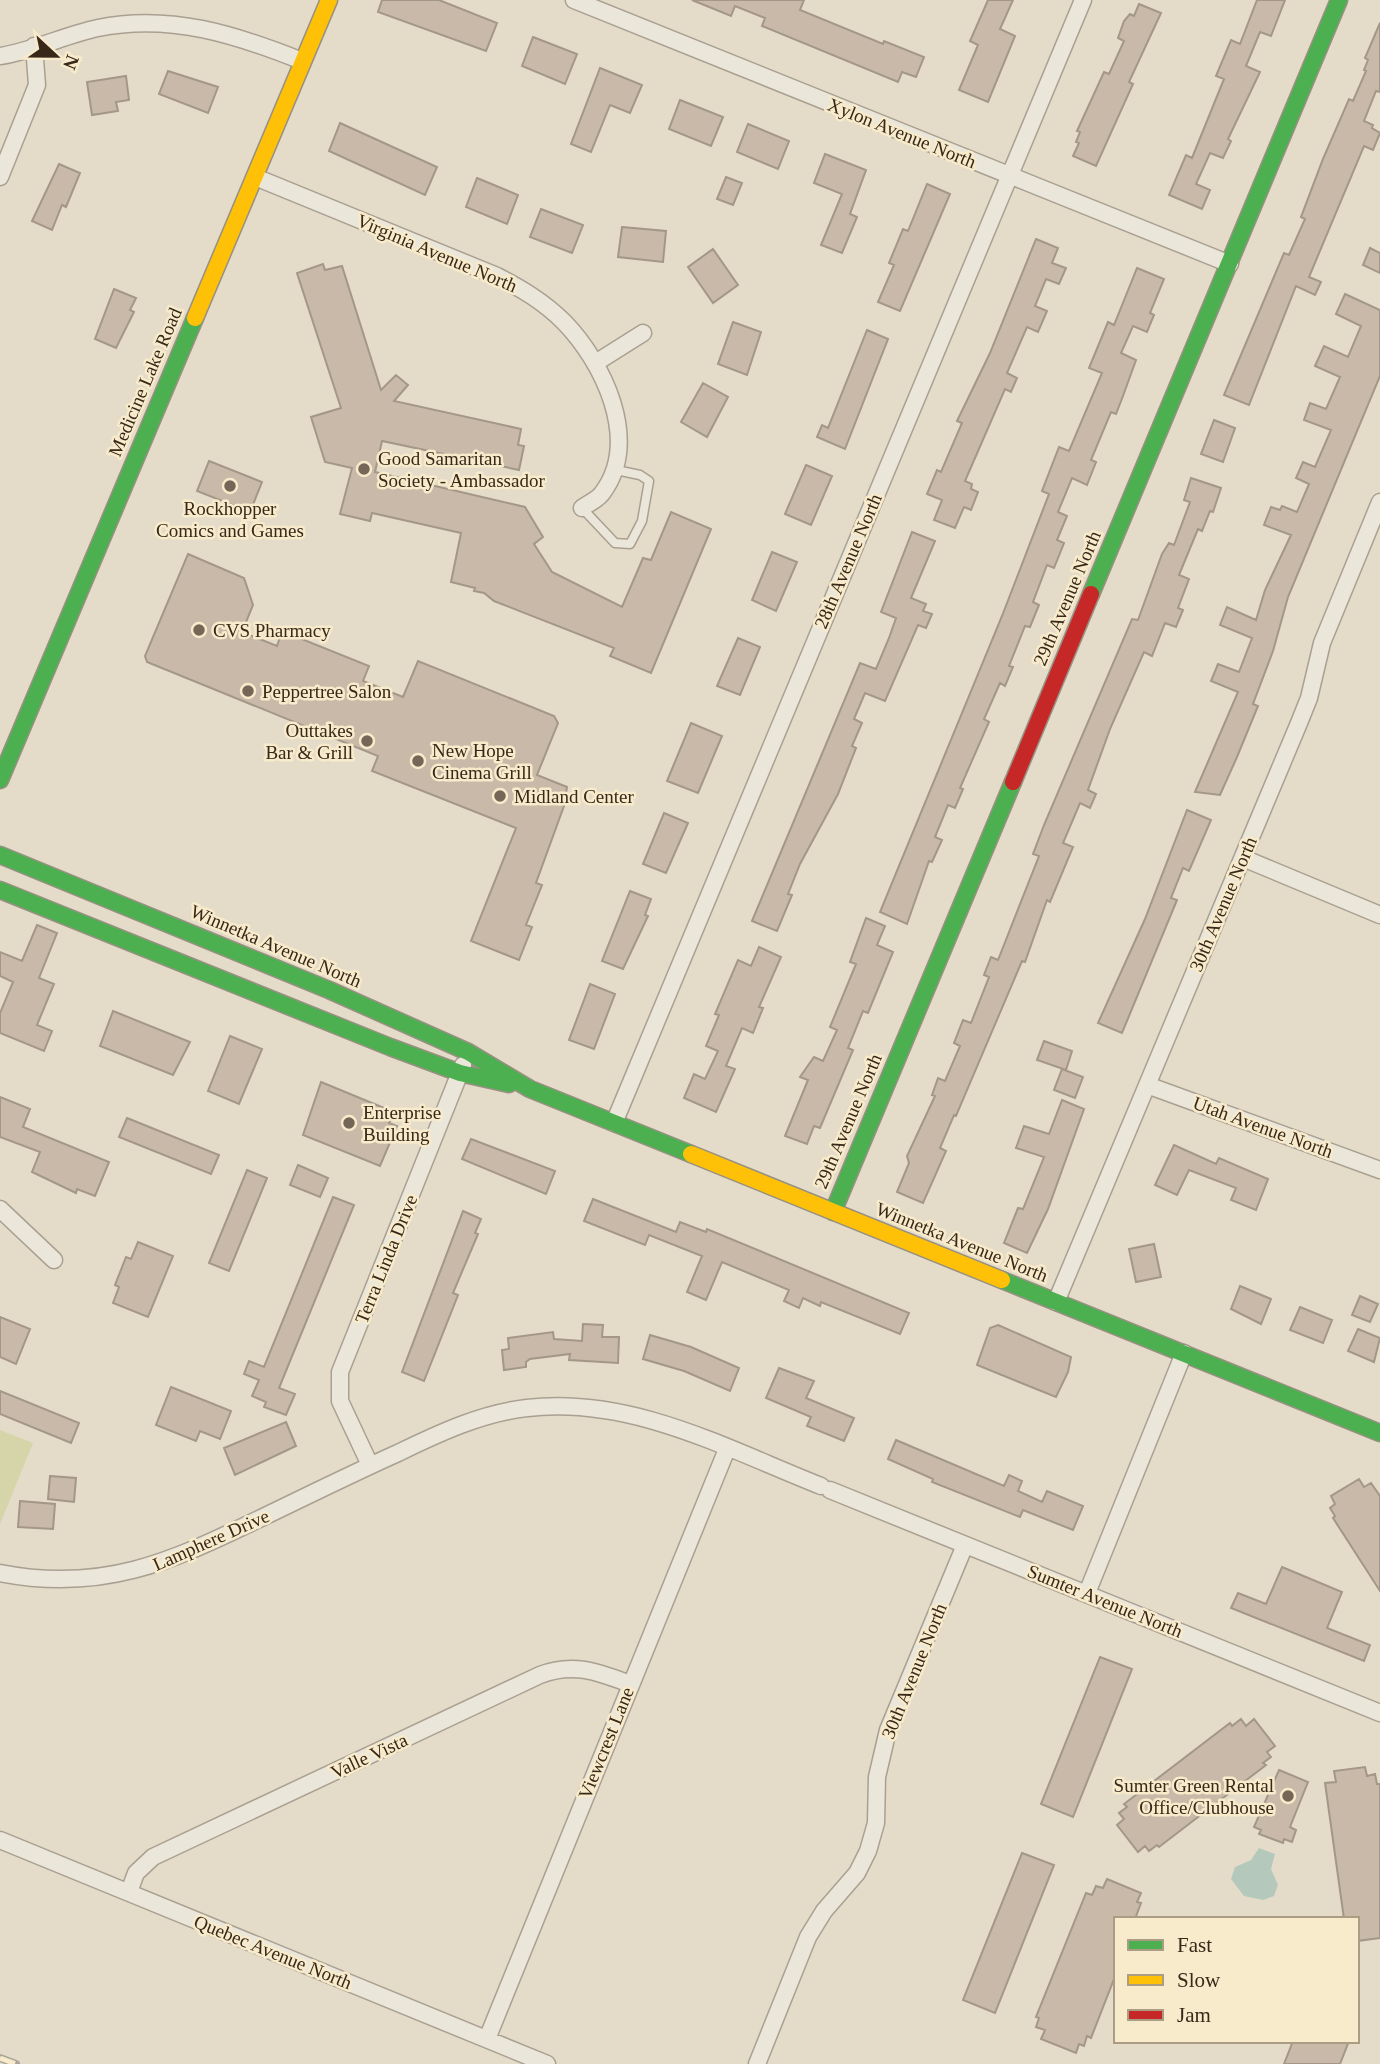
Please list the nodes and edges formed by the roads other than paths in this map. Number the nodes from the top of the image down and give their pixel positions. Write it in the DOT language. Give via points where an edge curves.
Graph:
graph roads {
  1 [pos="329,0"];
  2 [pos="574,0"];
  3 [pos="1083,0"];
  4 [pos="1339,0"];
  5 [pos="34,46"];
  6 [pos="0,56"];
  7 [pos="302,61"];
  8 [pos="1009,176"];
  9 [pos="0,177"];
  10 [pos="255,177"];
  11 [pos="1230,264"];
  12 [pos="643,333"];
  13 [pos="597,362"];
  14 [pos="616,470"];
  15 [pos="1380,502"];
  16 [pos="582,508"];
  17 [pos="0,780"];
  18 [pos="0,855"];
  19 [pos="1242,858"];
  20 [pos="0,890"];
  21 [pos="1380,915"];
  22 [pos="468,1052"];
  23 [pos="460,1073"];
  24 [pos="1147,1085"];
  25 [pos="530,1088"];
  26 [pos="614,1123"];
  27 [pos="1380,1170"];
  28 [pos="0,1209"];
  29 [pos="833,1212"];
  30 [pos="54,1260"];
  31 [pos="1056,1302"];
  32 [pos="1184,1353"];
  33 [pos="1380,1433"];
  34 [pos="727,1449"];
  35 [pos="370,1465"];
  36 [pos="965,1545"];
  37 [pos="0,1573"];
  38 [pos="1087,1593"];
  39 [pos="629,1684"];
  40 [pos="1380,1713"];
  41 [pos="0,1840"];
  42 [pos="128,1892"];
  43 [pos="486,2039"];
  44 [pos="547,2064"];
  45 [pos="757,2064"];
  1 -- 7 [label="street, Medicine Lake Road"];
  2 -- 8 [label="street, Xylon Avenue North"];
  3 -- 8 [label="street, 28th Avenue North"];
  4 -- 11 [label="street, 29th Avenue North"];
  5 -- 6 [label="street"];
  5 -- 7 [label="street" via="99,27 145,22 235,35"];
  5 -- 9 [label="street" via="37,85"];
  7 -- 10 [label="street, Medicine Lake Road"];
  8 -- 11 [label="street, Xylon Avenue North"];
  8 -- 26 [label="street, 28th Avenue North"];
  10 -- 13 [label="street, Virginia Avenue North" via="531,294 562,320"];
  10 -- 17 [label="street, Medicine Lake Road"];
  11 -- 29 [label="street, 29th Avenue North"];
  12 -- 13 [label="street"];
  13 -- 14 [label="street, Virginia Avenue North" via="617,428"];
  14 -- 16 [label="street" via="602,495"];
  14 -- 16 [label="lane" via="649,481 642,521 630,544 615,543"];
  15 -- 19 [label="street, 30th Avenue North" via="1322,643 1309,698"];
  18 -- 22 [label="street, Winnetka Avenue North" via="330,990"];
  19 -- 21 [label="street"];
  19 -- 24 [label="street, 30th Avenue North"];
  20 -- 23 [label="street, Winnetka Avenue North"];
  22 -- 23 [label="street, Terra Linda Drive"];
  22 -- 25 [label="street, Winnetka Avenue North"];
  23 -- 25 [label="street, Winnetka Avenue North"];
  23 -- 35 [label="street, Terra Linda Drive" via="340,1372 340,1401"];
  24 -- 27 [label="street, Utah Avenue North"];
  24 -- 31 [label="street, 30th Avenue North"];
  25 -- 26 [label="street, Winnetka Avenue North"];
  26 -- 29 [label="street, Winnetka Avenue North"];
  28 -- 30 [label="street"];
  29 -- 31 [label="street, Winnetka Avenue North"];
  31 -- 32 [label="street, Winnetka Avenue North"];
  32 -- 33 [label="street, Winnetka Avenue North"];
  32 -- 38 [label="street"];
  34 -- 35 [label="street, Sumter Avenue North" via="625,1412 527,1408 481,1418"];
  34 -- 36 [label="street, Sumter Avenue North"];
  34 -- 39 [label="street, Viewcrest Lane"];
  35 -- 37 [label="street, Lamphere Drive" via="154,1566 111,1576 66,1579"];
  36 -- 38 [label="street, Sumter Avenue North"];
  36 -- 45 [label="street, 30th Avenue North" via="888,1730 868,1851 857,1873 808,1937"];
  38 -- 40 [label="street, Sumter Avenue North"];
  39 -- 42 [label="street, Valle Vista" via="579,1667 540,1675 153,1857 136,1873"];
  39 -- 43 [label="street, Viewcrest Lane"];
  41 -- 42 [label="street, Quebec Avenue North"];
  42 -- 43 [label="street, Quebec Avenue North"];
  43 -- 44 [label="street, Quebec Avenue North"];
}
